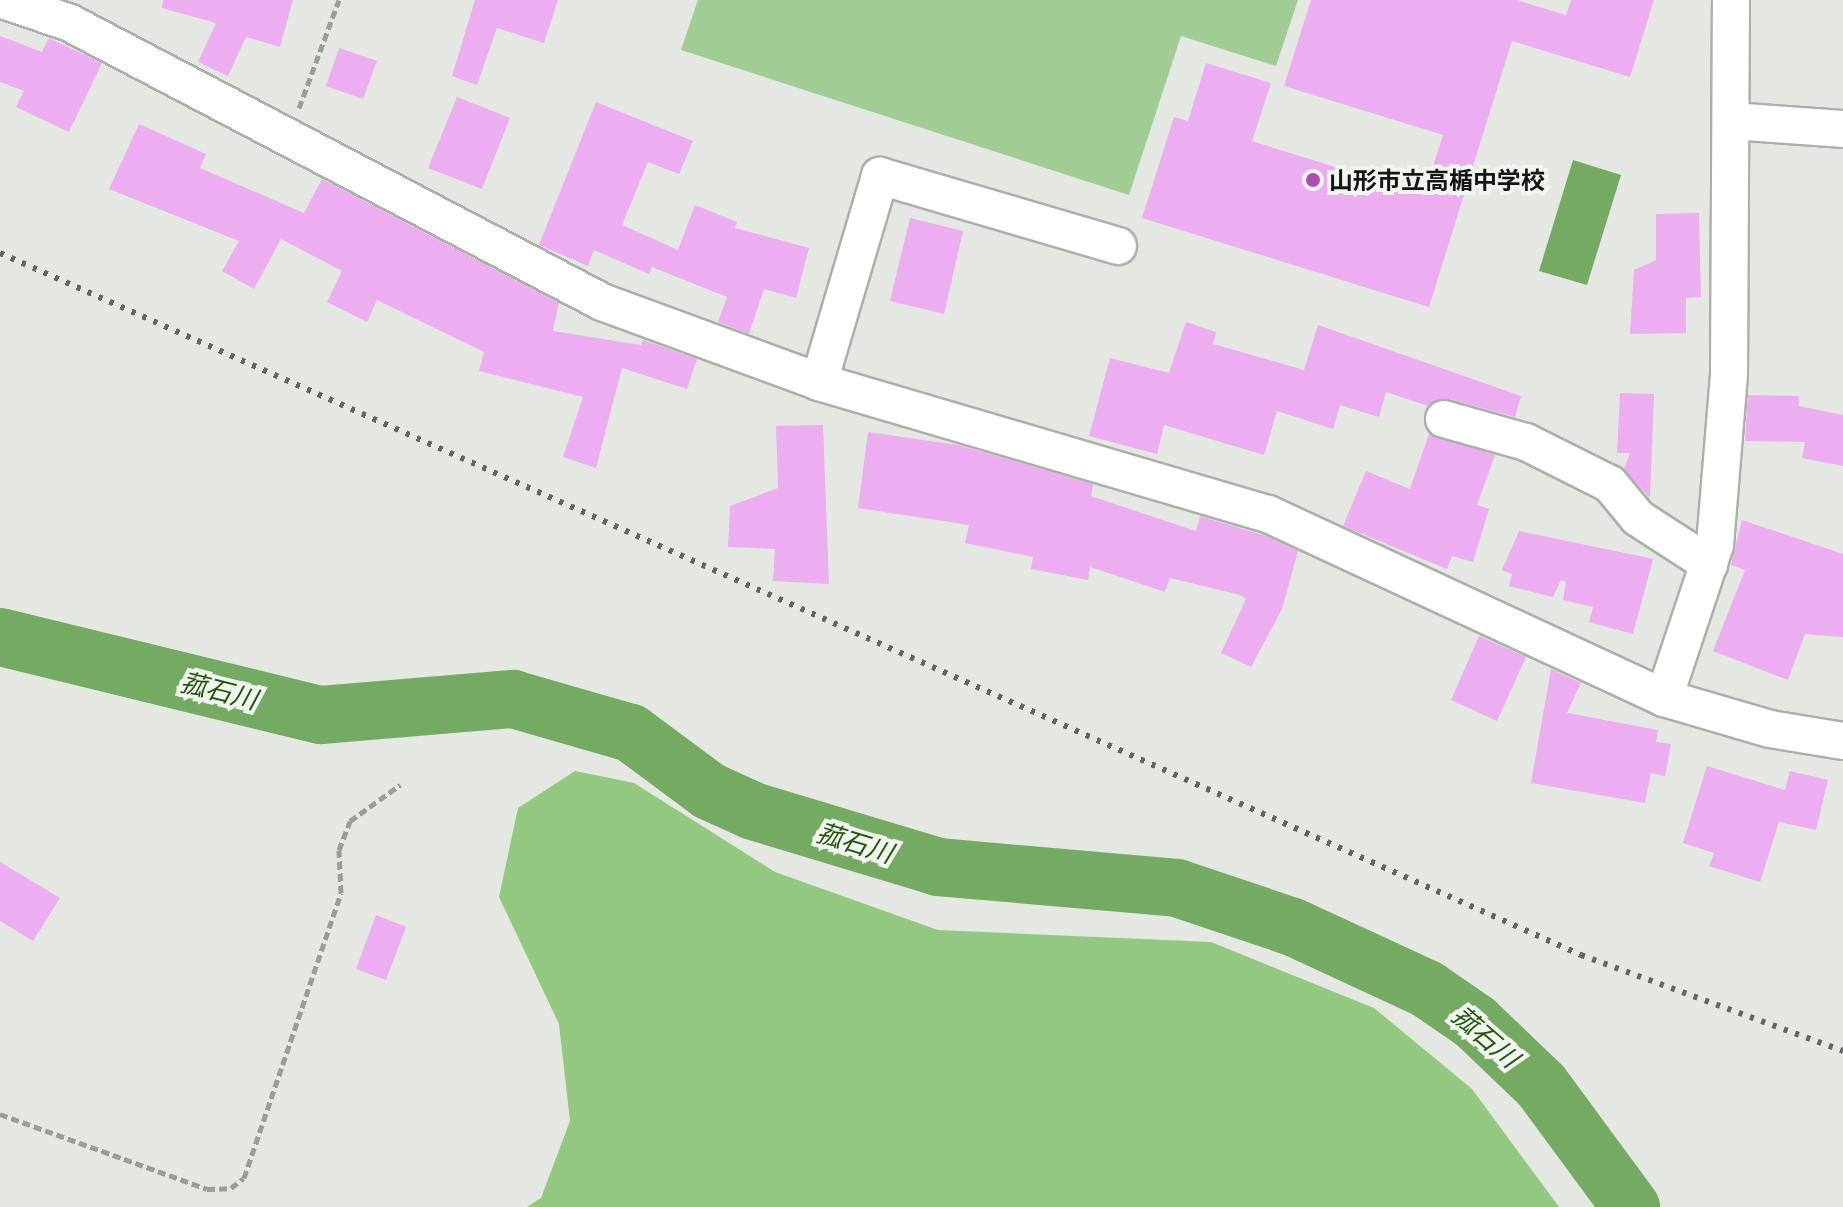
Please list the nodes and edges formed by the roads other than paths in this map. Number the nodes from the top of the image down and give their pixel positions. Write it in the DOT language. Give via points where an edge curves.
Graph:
graph roads {
  1 [pos="3,0"];
  2 [pos="1731,0"];
  3 [pos="1732,121"];
  4 [pos="1843,129"];
  5 [pos="1118,246"];
  6 [pos="819,382"];
  7 [pos="1444,419"];
  8 [pos="1709,564"];
  9 [pos="1664,698"];
  10 [pos="1843,741"];
  1 -- 6 [label="street" via="70,23 401,192 602,302"];
  2 -- 3 [label="street" via="1727,50"];
  3 -- 4 [label="street"];
  3 -- 8 [label="street" via="1729,375"];
  5 -- 6 [label="street" via="880,176"];
  6 -- 9 [label="street" via="1268,514"];
  7 -- 8 [label="street" via="1526,442 1610,484 1638,518"];
  8 -- 9 [label="street"];
  9 -- 10 [label="street" via="1770,729"];
}
